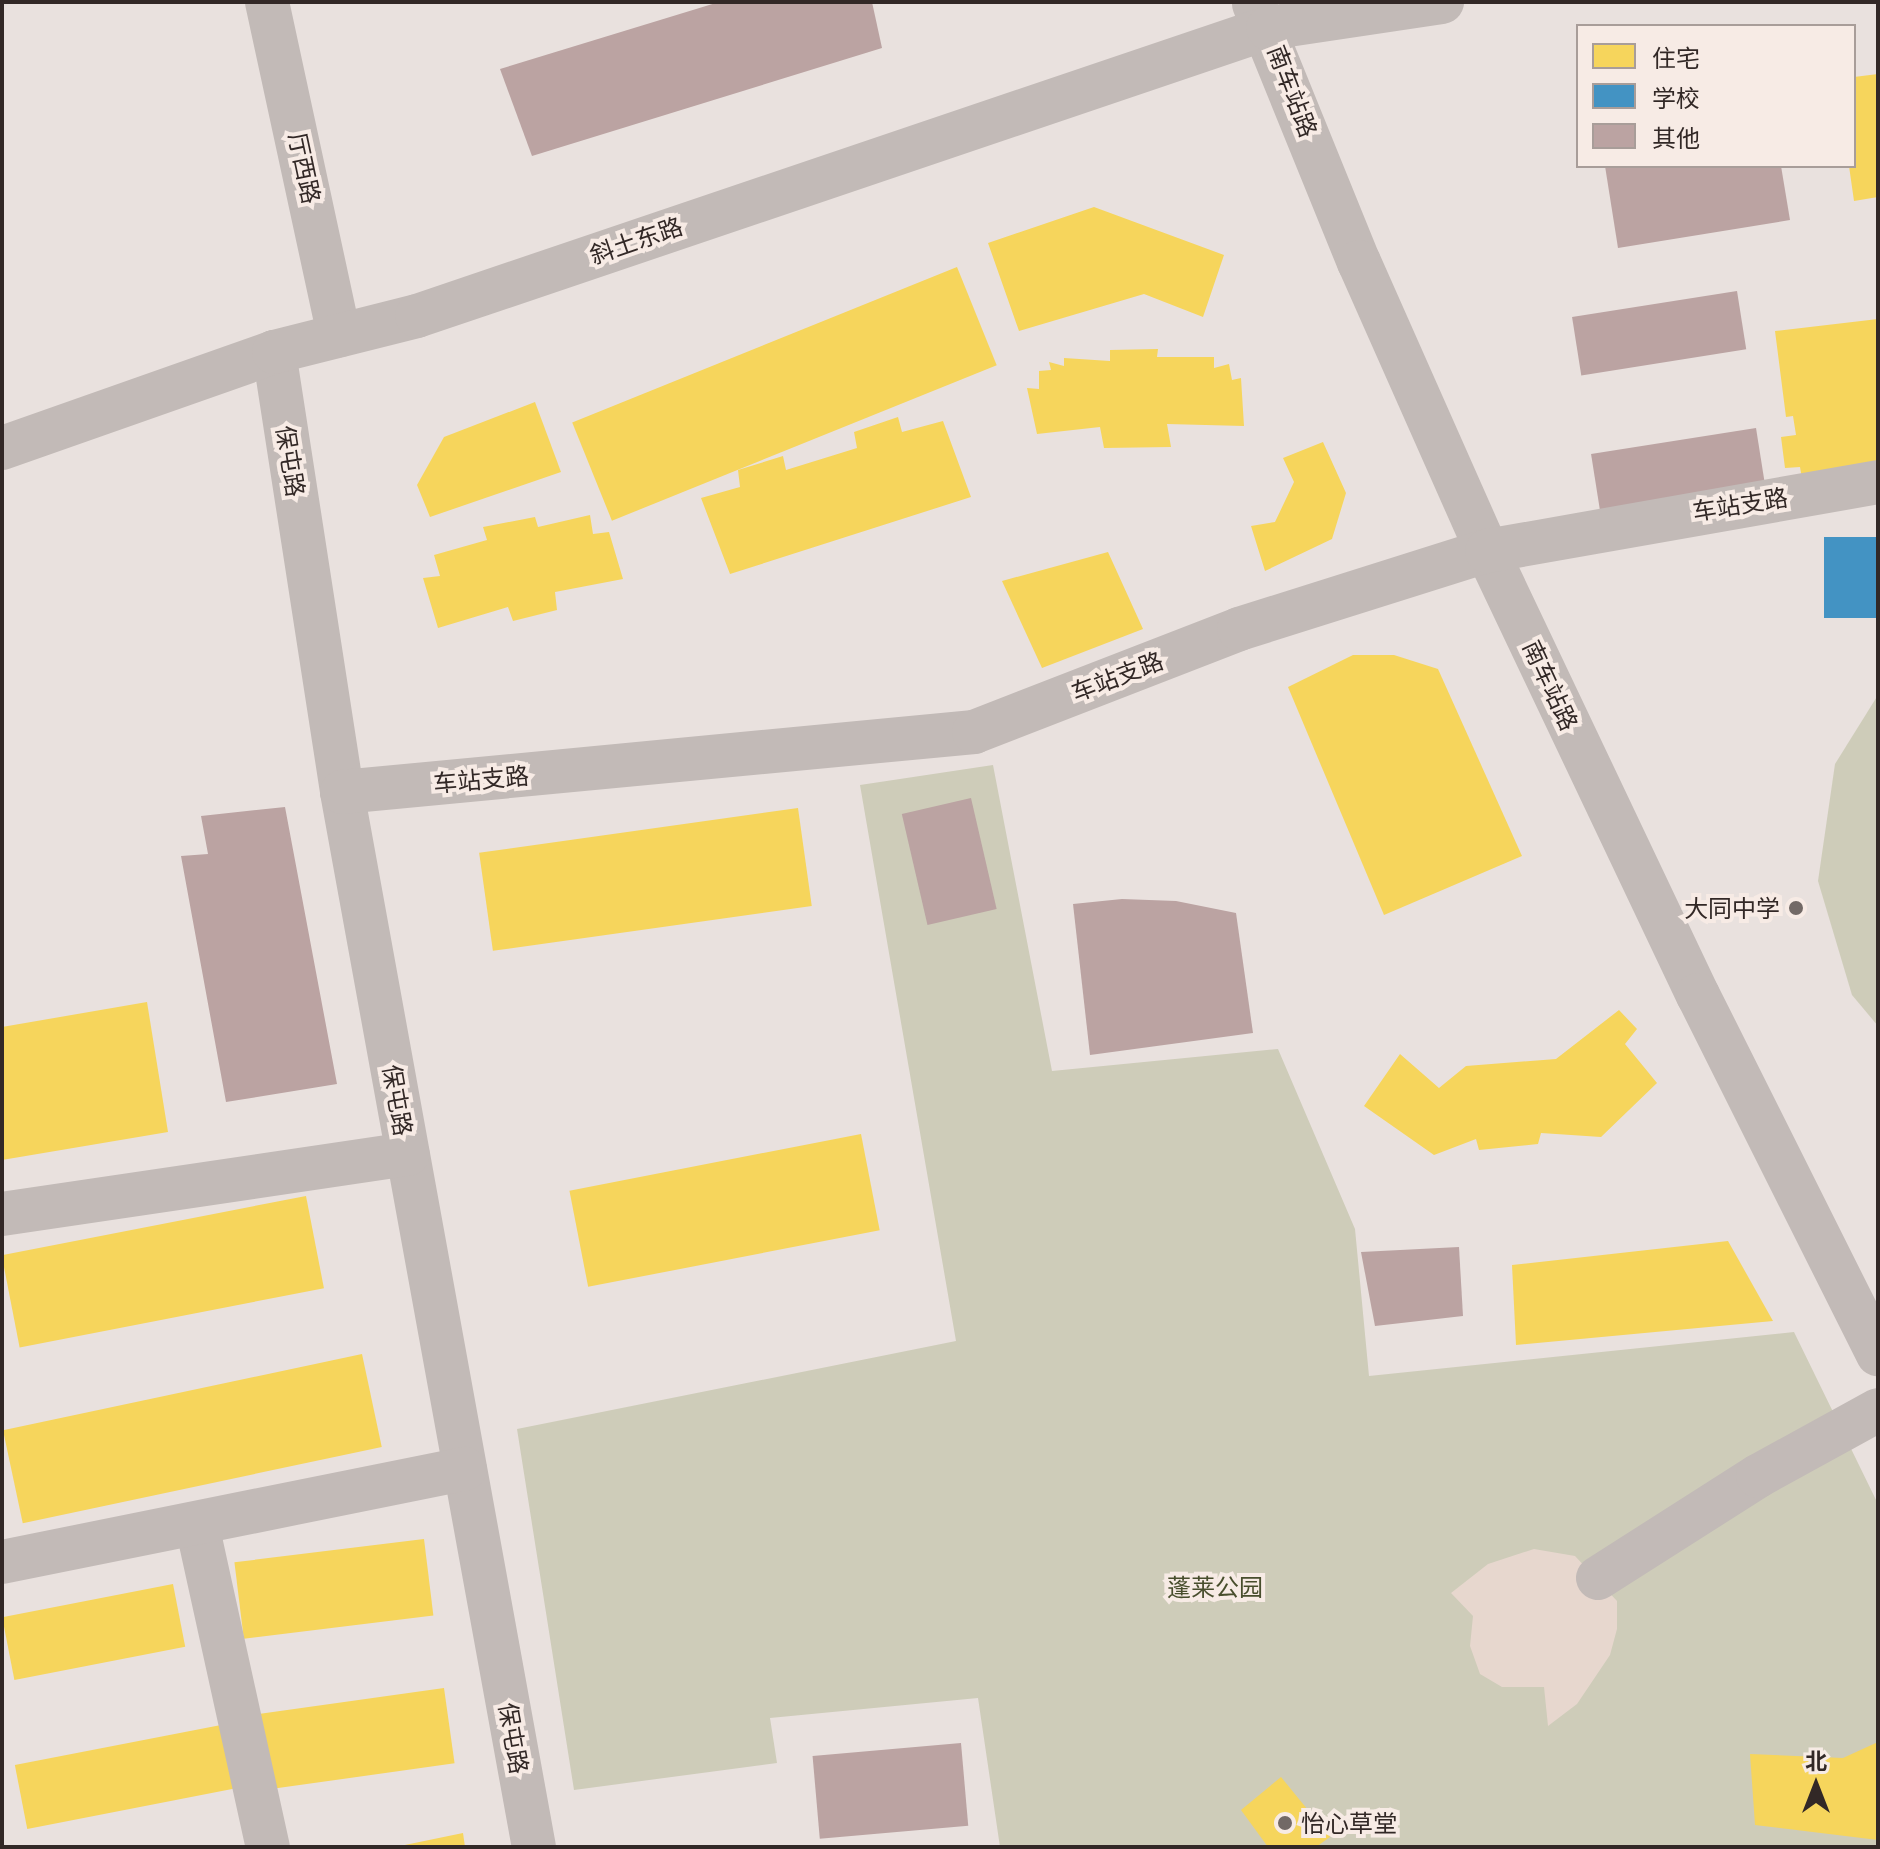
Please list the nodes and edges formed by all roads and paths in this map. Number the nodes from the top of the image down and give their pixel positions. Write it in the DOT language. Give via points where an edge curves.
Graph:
graph roads {
  1 [pos="267,2"];
  2 [pos="1442,2"];
  3 [pos="1261,15"];
  4 [pos="339,335"];
  5 [pos="274,352"];
  6 [pos="2,448"];
  7 [pos="1878,482"];
  8 [pos="1487,551"];
  9 [pos="342,792"];
  10 [pos="408,1154"];
  11 [pos="2,1214"];
  12 [pos="1878,1355"];
  13 [pos="1878,1410"];
  14 [pos="465,1469"];
  15 [pos="197,1525"];
  16 [pos="2,1562"];
  17 [pos="1598,1578"];
  18 [pos="268,1847"];
  19 [pos="534,1847"];
  1 -- 4 [label="street, 厅西路"];
  2 -- 3 [label="street, 斜土东路"];
  3 -- 4 [label="street, 斜土东路" via="417,316"];
  3 -- 8 [label="street, 南车站路" via="1359,262"];
  4 -- 5 [label="street, 斜土东路"];
  5 -- 6 [label="street, 斜土东路"];
  5 -- 9 [label="street, 保屯路"];
  7 -- 8 [label="street, 车站支路"];
  8 -- 9 [label="street, 车站支路" via="1239,629 974,732"];
  8 -- 12 [label="street, 南车站路" via="1698,995"];
  9 -- 10 [label="street, 保屯路"];
  10 -- 11 [label="street"];
  10 -- 14 [label="street, 保屯路"];
  13 -- 17 [label="street" via="1758,1476"];
  14 -- 15 [label="street"];
  14 -- 19 [label="street, 保屯路"];
  15 -- 16 [label="street"];
  15 -- 18 [label="street"];
}
